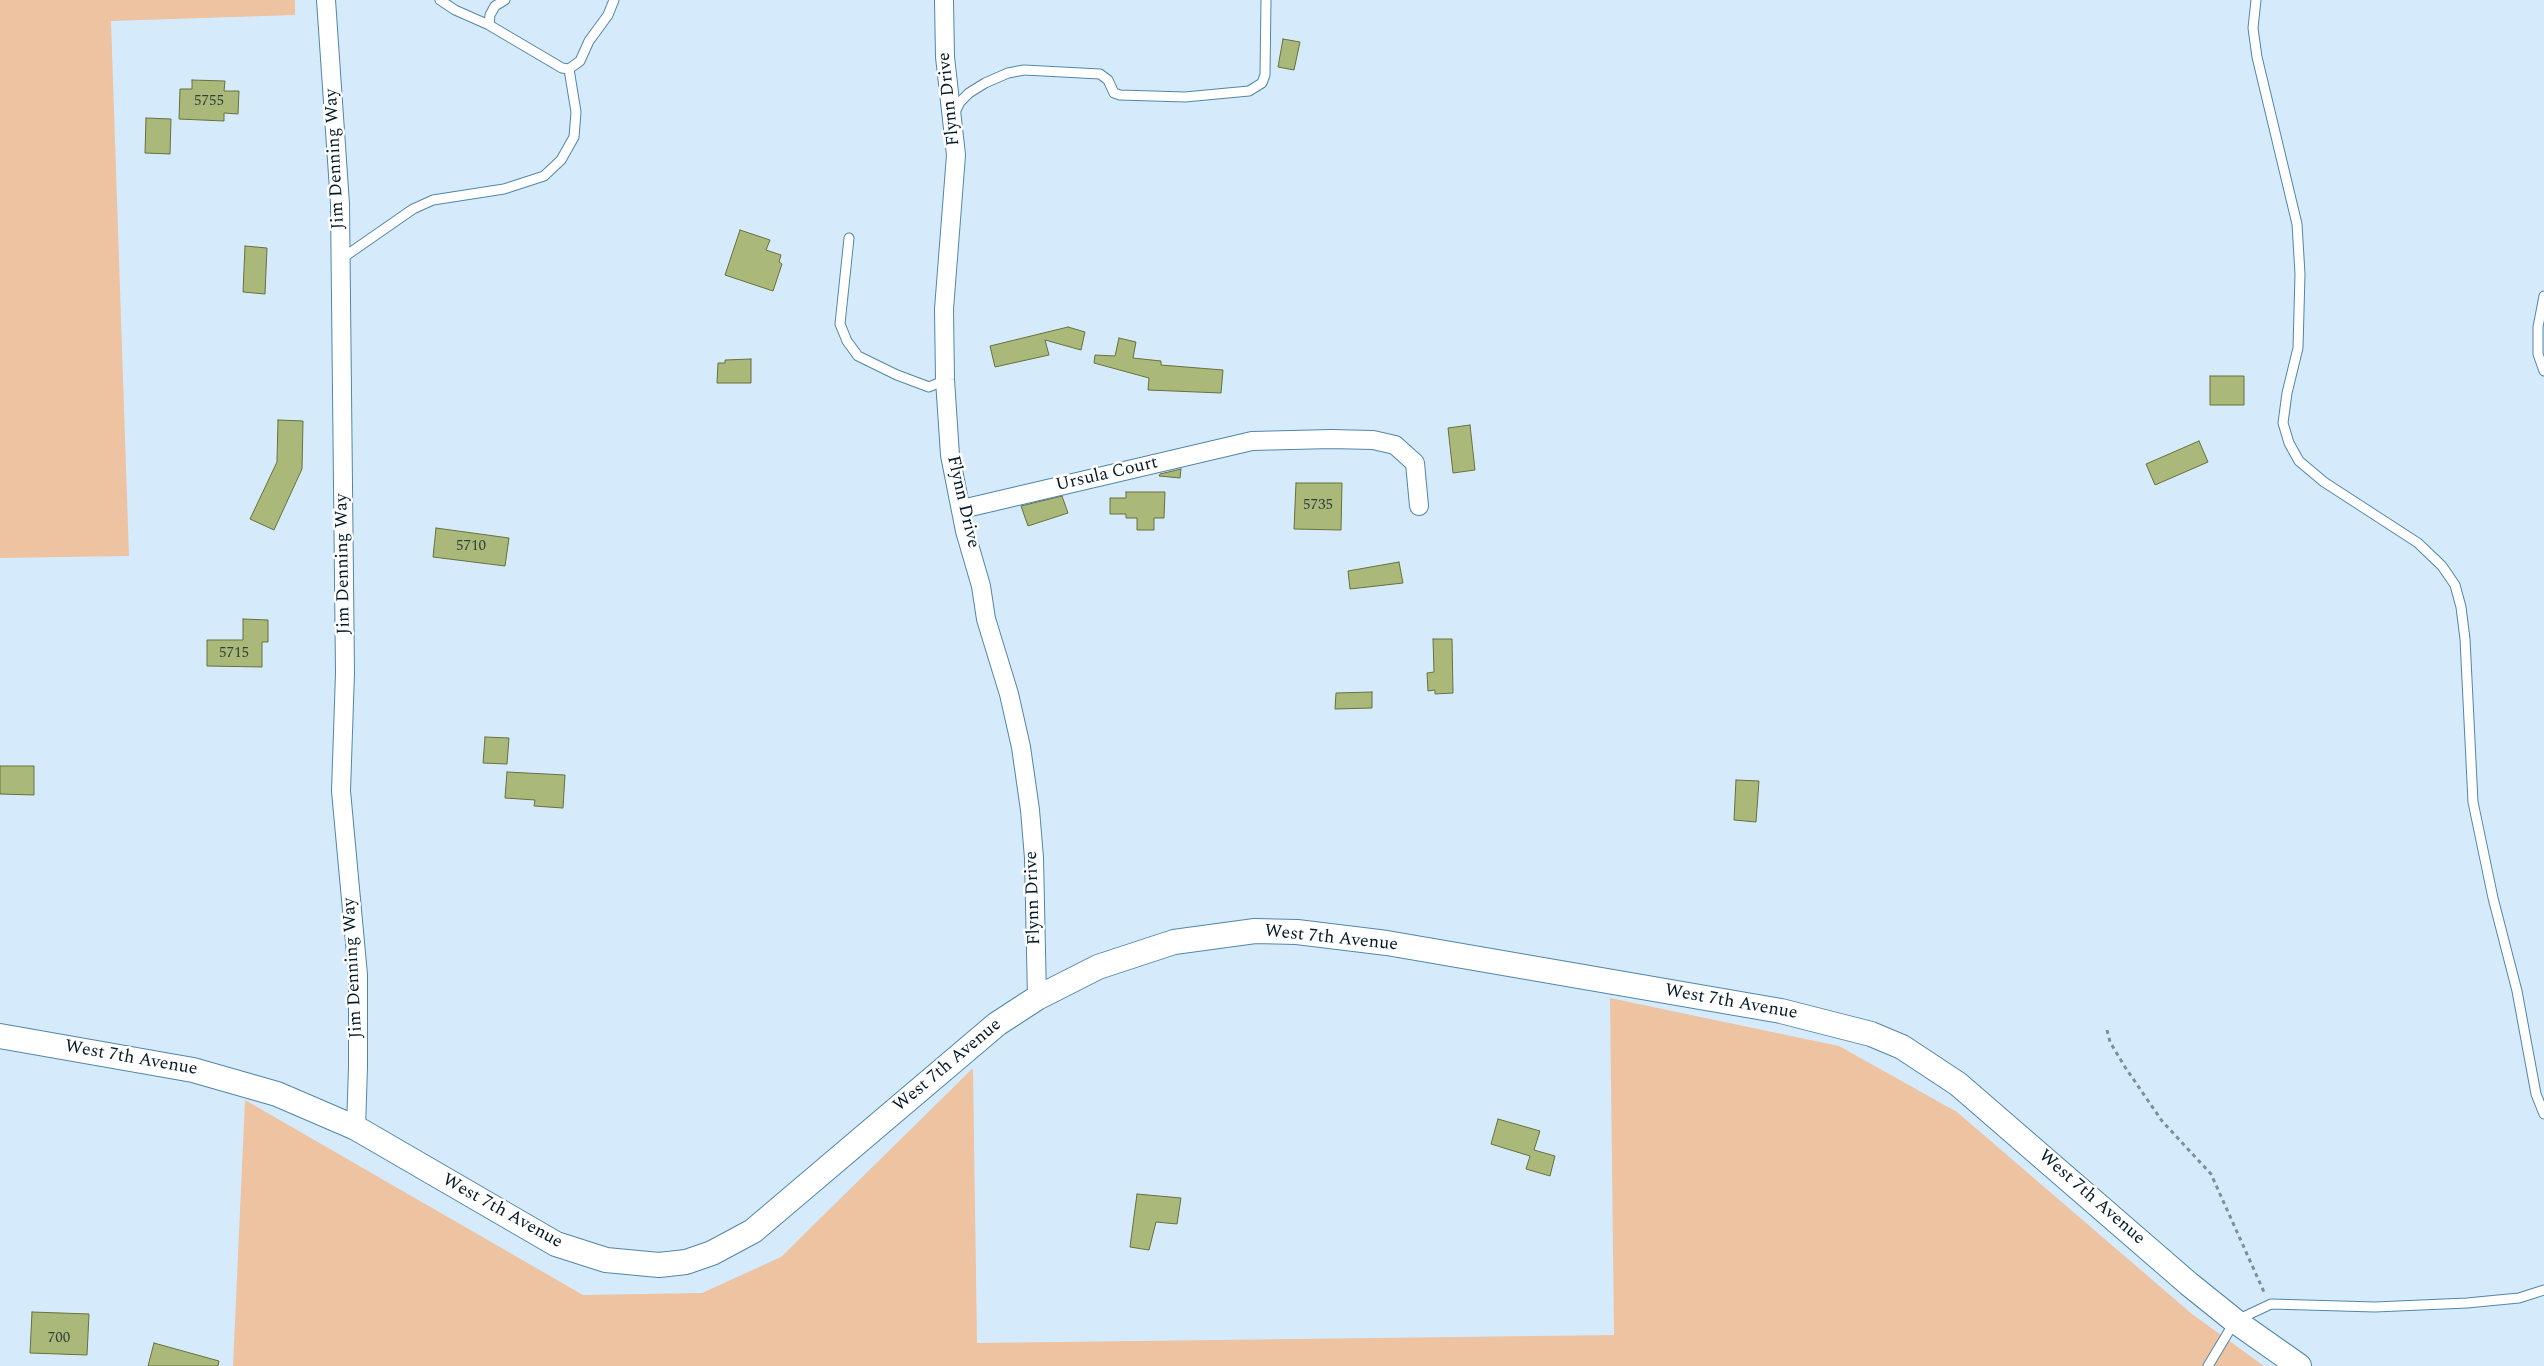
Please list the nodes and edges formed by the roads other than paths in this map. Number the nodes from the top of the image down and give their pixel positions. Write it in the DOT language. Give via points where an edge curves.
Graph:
graph roads {
  1 [pos="326,0"];
  2 [pos="440,0"];
  3 [pos="505,0"];
  4 [pos="614,0"];
  5 [pos="944,0"];
  6 [pos="1266,0"];
  7 [pos="2256,0"];
  8 [pos="489,25"];
  9 [pos="569,69"];
  10 [pos="952,119"];
  11 [pos="849,238"];
  12 [pos="341,259"];
  13 [pos="2544,296"];
  14 [pos="2544,371"];
  15 [pos="945,380"];
  16 [pos="1419,506"];
  17 [pos="962,509"];
  18 [pos="1037,998"];
  19 [pos="0,1036"];
  20 [pos="2544,1114"];
  21 [pos="356,1128"];
  22 [pos="2544,1290"];
  23 [pos="2235,1322"];
  24 [pos="2208,1366"];
  25 [pos="2299,1366"];
  1 -- 12 [label="street, Jim Denning Way"];
  2 -- 8 [label="lane"];
  3 -- 8 [label="lane" via="495,6"];
  4 -- 9 [label="lane" via="580,61"];
  5 -- 10 [label="street, Flynn Drive" via="945,57"];
  6 -- 10 [label="lane" via="1265,74 1262,83 1248,91 1186,96 1120,95 1114,93 1108,80 1100,74 1024,70 1008,73 969,93 960,102"];
  7 -- 20 [label="lane" via="2253,28 2257,57 2296,224 2300,274 2298,348 2283,423 2299,461 2324,482 2418,543 2442,566 2455,585 2465,638 2473,802 2517,991 2536,1094"];
  8 -- 9 [label="lane"];
  9 -- 12 [label="lane" via="576,112 574,137 561,160 544,176 504,189 433,200 413,209"];
  10 -- 15 [label="street, Flynn Drive" via="956,155 944,309"];
  11 -- 15 [label="lane" via="840,324 847,340 858,356 897,375 929,387"];
  12 -- 21 [label="street, Jim Denning Way" via="345,673 341,791 358,976"];
  13 -- 14 [label="lane" via="2538,327 2538,354"];
  15 -- 17 [label="street, Flynn Drive" via="950,455"];
  16 -- 17 [label="street, Ursula Court" via="1415,463 1395,445 1373,440 1331,439 1252,441"];
  17 -- 18 [label="street, Flynn Drive" via="965,531 982,586 986,619 1021,747 1034,858"];
  18 -- 21 [label="main road, West 7th Avenue" via="967,1047 753,1231 712,1253 686,1262 635,1264 606,1260 556,1244"];
  18 -- 23 [label="main road, West 7th Avenue" via="1098,967 1174,942 1255,931 1297,932 1387,943 1831,1022 1902,1047 1958,1084"];
  19 -- 21 [label="main road, West 7th Avenue" via="140,1060 237,1081 286,1097"];
  22 -- 23 [label="lane" via="2519,1298 2467,1303 2375,1307 2270,1304"];
  23 -- 24 [label="lane"];
  23 -- 25 [label="main road, West 7th Avenue"];
}
